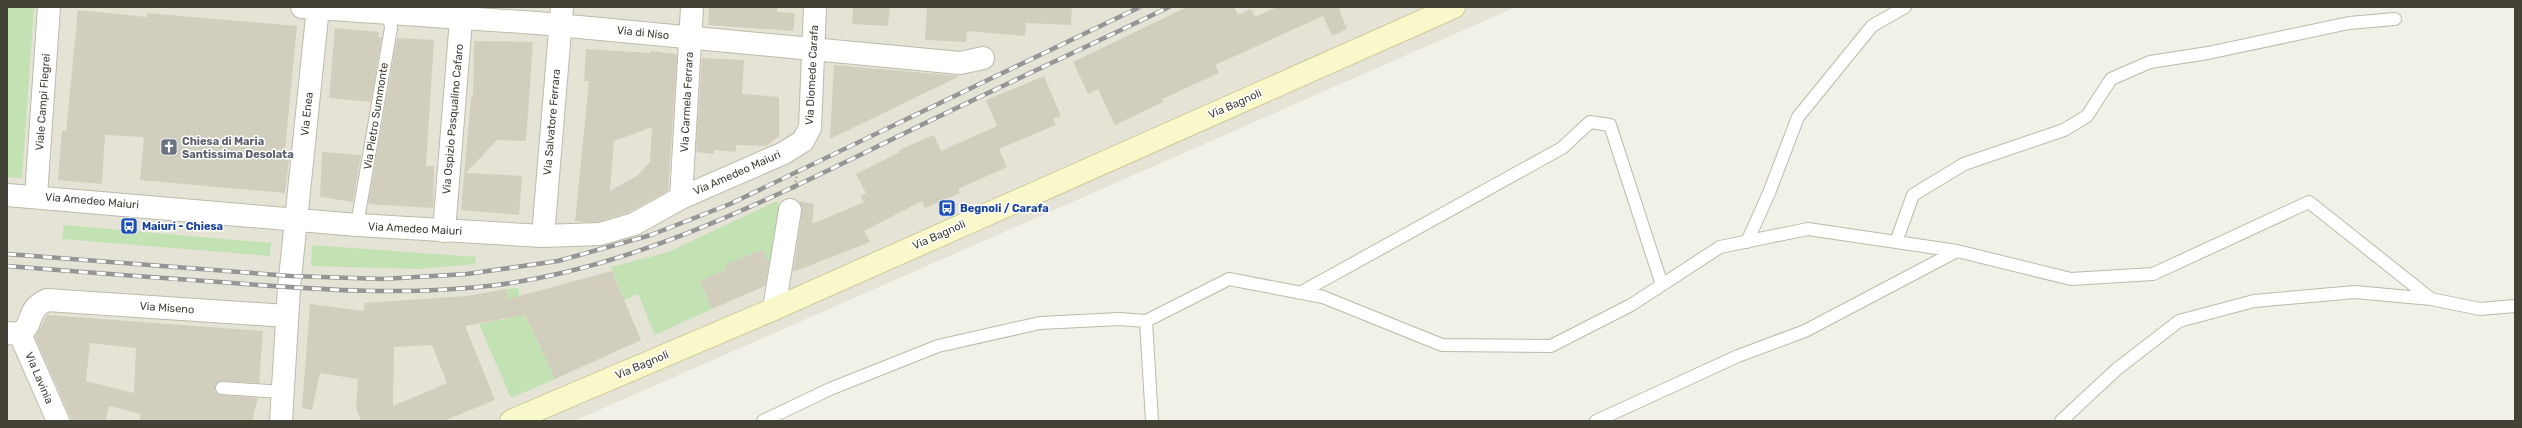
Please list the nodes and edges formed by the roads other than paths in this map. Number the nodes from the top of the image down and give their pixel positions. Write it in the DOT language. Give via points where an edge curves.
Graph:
graph roads {
  1 [pos="49,7"];
  2 [pos="313,7"];
  3 [pos="692,7"];
  4 [pos="815,7"];
  5 [pos="1454,7"];
  6 [pos="1905,7"];
  7 [pos="388,10"];
  8 [pos="461,13"];
  9 [pos="561,16"];
  10 [pos="2395,19"];
  11 [pos="690,38"];
  12 [pos="812,49"];
  13 [pos="983,58"];
  14 [pos="803,141"];
  15 [pos="7,195"];
  16 [pos="36,196"];
  17 [pos="681,198"];
  18 [pos="790,210"];
  19 [pos="296,220"];
  20 [pos="357,225"];
  21 [pos="444,231"];
  22 [pos="543,236"];
  23 [pos="1747,242"];
  24 [pos="1896,242"];
  25 [pos="1957,251"];
  26 [pos="1662,285"];
  27 [pos="1300,293"];
  28 [pos="2431,299"];
  29 [pos="2515,306"];
  30 [pos="774,309"];
  31 [pos="287,316"];
  32 [pos="1146,322"];
  33 [pos="14,334"];
  34 [pos="222,388"];
  35 [pos="282,392"];
  36 [pos="58,421"];
  37 [pos="281,421"];
  38 [pos="511,421"];
  39 [pos="763,421"];
  40 [pos="1152,421"];
  41 [pos="1596,421"];
  42 [pos="2061,421"];
  1 -- 16 [label="street, Viale Campi Flegrei"];
  2 -- 7 [label="street, Via di Niso"];
  2 -- 19 [label="street, Via Enea"];
  3 -- 11 [label="street, Via Carmela Ferrara"];
  4 -- 12 [label="street, Via Diomede Carafa"];
  5 -- 30 [label="street, Via Bagnoli"];
  6 -- 23 [label="lane" via="1872,26 1798,117"];
  7 -- 8 [label="street, Via di Niso"];
  7 -- 20 [label="lane, Via Pietro Summonte" via="391,28"];
  8 -- 9 [label="street, Via di Niso"];
  8 -- 21 [label="street, Via Ospizio Pasqualino Cafaro"];
  9 -- 11 [label="street, Via di Niso"];
  9 -- 22 [label="street, Via Salvatore Ferrara"];
  10 -- 24 [label="lane" via="2349,23 2208,53 2150,62 2112,79 2087,116 2064,130 1964,164 1913,195"];
  11 -- 12 [label="street, Via di Niso"];
  11 -- 17 [label="street, Via Carmela Ferrara"];
  12 -- 13 [label="street, Via di Niso" via="960,63"];
  12 -- 14 [label="street, Via Diomede Carafa" via="810,128"];
  14 -- 17 [label="street, Via Amedeo Maiuri" via="784,153"];
  15 -- 16 [label="street, Via Amedeo Maiuri"];
  16 -- 19 [label="street, Via Amedeo Maiuri"];
  17 -- 22 [label="street, Via Amedeo Maiuri" via="634,224 600,234"];
  18 -- 30 [label="street"];
  19 -- 20 [label="street, Via Amedeo Maiuri"];
  19 -- 31 [label="street, Via Enea"];
  20 -- 21 [label="street, Via Amedeo Maiuri"];
  21 -- 22 [label="street, Via Amedeo Maiuri"];
  23 -- 24 [label="lane" via="1808,229"];
  23 -- 26 [label="lane" via="1720,247"];
  24 -- 25 [label="lane"];
  25 -- 28 [label="lane" via="2071,279 2153,274 2310,202"];
  25 -- 41 [label="lane" via="1805,331 1738,356"];
  26 -- 27 [label="lane" via="1631,305 1551,346 1442,345 1323,297"];
  26 -- 27 [label="lane" via="1610,124 1590,122 1562,148"];
  27 -- 32 [label="lane" via="1229,279"];
  28 -- 29 [label="lane" via="2480,309"];
  28 -- 42 [label="lane" via="2355,292 2254,301 2179,321 2117,369"];
  30 -- 38 [label="street, Via Bagnoli"];
  31 -- 33 [label="street, Via Miseno" via="47,300 32,311 25,330"];
  31 -- 35 [label="street"];
  32 -- 39 [label="lane" via="1119,319 1040,323 938,346 830,389"];
  32 -- 40 [label="lane"];
  33 -- 36 [label="street, Via Lavinia"];
  34 -- 35 [label="lane"];
  35 -- 37 [label="street"];
}
